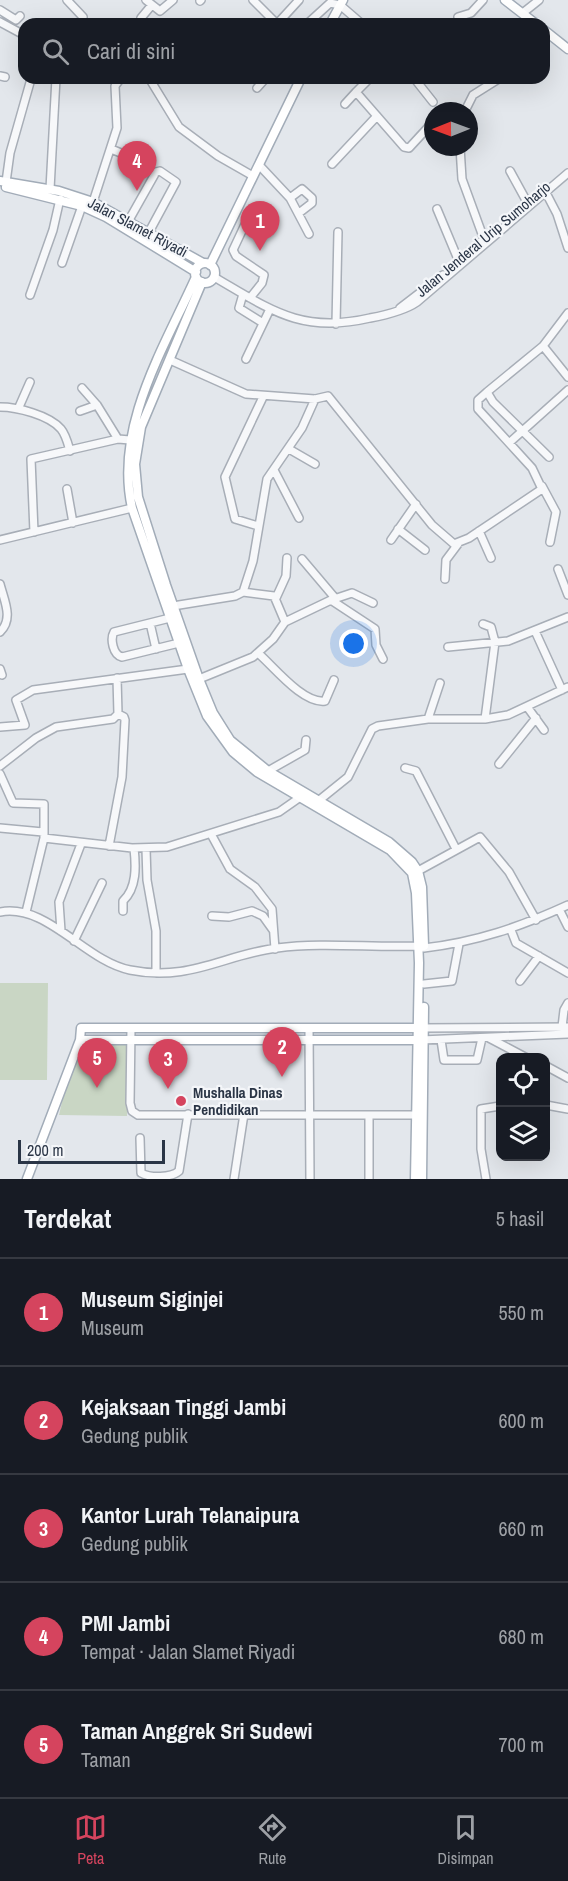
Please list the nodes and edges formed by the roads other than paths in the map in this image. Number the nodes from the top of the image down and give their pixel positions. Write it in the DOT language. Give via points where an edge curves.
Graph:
graph roads {
  1 [pos="67,0"];
  2 [pos="173,0"];
  3 [pos="253,0"];
  4 [pos="298,0"];
  5 [pos="483,0"];
  6 [pos="507,0"];
  7 [pos="538,0"];
  8 [pos="342,2"];
  9 [pos="149,3"];
  10 [pos="0,10"];
  11 [pos="524,12"];
  12 [pos="20,16"];
  13 [pos="82,16"];
  14 [pos="458,17"];
  15 [pos="141,18"];
  16 [pos="271,18"];
  17 [pos="282,18"];
  18 [pos="314,18"];
  19 [pos="333,18"];
  20 [pos="357,18"];
  21 [pos="530,18"];
  22 [pos="531,18"];
  23 [pos="0,22"];
  24 [pos="18,32"];
  25 [pos="550,35"];
  26 [pos="568,47"];
  27 [pos="30,84"];
  28 [pos="56,84"];
  29 [pos="116,84"];
  30 [pos="153,84"];
  31 [pos="261,84"];
  32 [pos="298,84"];
  33 [pos="364,84"];
  34 [pos="419,84"];
  35 [pos="490,84"];
  36 [pos="257,88"];
  37 [pos="356,92"];
  38 [pos="433,102"];
  39 [pos="470,102"];
  40 [pos="345,104"];
  41 [pos="377,116"];
  42 [pos="424,132"];
  43 [pos="111,149"];
  44 [pos="461,156"];
  45 [pos="143,162"];
  46 [pos="332,164"];
  47 [pos="259,165"];
  48 [pos="568,167"];
  49 [pos="510,171"];
  50 [pos="568,173"];
  51 [pos="253,176"];
  52 [pos="2,183"];
  53 [pos="50,189"];
  54 [pos="544,190"];
  55 [pos="290,198"];
  56 [pos="60,199"];
  57 [pos="93,202"];
  58 [pos="527,202"];
  59 [pos="82,206"];
  60 [pos="437,209"];
  61 [pos="108,213"];
  62 [pos="299,213"];
  63 [pos="248,218"];
  64 [pos="129,220"];
  65 [pos="149,232"];
  66 [pos="338,232"];
  67 [pos="309,234"];
  68 [pos="485,241"];
  69 [pos="567,243"];
  70 [pos="62,263"];
  71 [pos="460,263"];
  72 [pos="207,264"];
  73 [pos="198,277"];
  74 [pos="214,277"];
  75 [pos="30,295"];
  76 [pos="246,296"];
  77 [pos="270,309"];
  78 [pos="568,313"];
  79 [pos="263,323"];
  80 [pos="336,324"];
  81 [pos="543,345"];
  82 [pos="246,359"];
  83 [pos="170,360"];
  84 [pos="568,377"];
  85 [pos="30,382"];
  86 [pos="82,388"];
  87 [pos="568,390"];
  88 [pos="487,392"];
  89 [pos="263,397"];
  90 [pos="315,399"];
  91 [pos="97,405"];
  92 [pos="0,407"];
  93 [pos="19,407"];
  94 [pos="80,411"];
  95 [pos="524,430"];
  96 [pos="118,439"];
  97 [pos="130,440"];
  98 [pos="509,443"];
  99 [pos="289,449"];
  100 [pos="70,451"];
  101 [pos="549,457"];
  102 [pos="315,464"];
  103 [pos="274,470"];
  104 [pos="542,486"];
  105 [pos="67,489"];
  106 [pos="416,504"];
  107 [pos="132,508"];
  108 [pos="299,518"];
  109 [pos="73,523"];
  110 [pos="258,526"];
  111 [pos="398,529"];
  112 [pos="479,531"];
  113 [pos="34,532"];
  114 [pos="0,540"];
  115 [pos="391,540"];
  116 [pos="550,542"];
  117 [pos="458,544"];
  118 [pos="425,550"];
  119 [pos="287,558"];
  120 [pos="491,558"];
  121 [pos="302,559"];
  122 [pos="154,560"];
  123 [pos="558,569"];
  124 [pos="158,572"];
  125 [pos="444,579"];
  126 [pos="0,584"];
  127 [pos="243,592"];
  128 [pos="568,596"];
  129 [pos="276,598"];
  130 [pos="333,599"];
  131 [pos="373,603"];
  132 [pos="173,606"];
  133 [pos="568,617"];
  134 [pos="170,618"];
  135 [pos="285,622"];
  136 [pos="150,623"];
  137 [pos="483,624"];
  138 [pos="535,631"];
  139 [pos="0,632"];
  140 [pos="495,642"];
  141 [pos="179,643"];
  142 [pos="448,647"];
  143 [pos="156,649"];
  144 [pos="258,653"];
  145 [pos="383,659"];
  146 [pos="188,669"];
  147 [pos="117,678"];
  148 [pos="199,679"];
  149 [pos="334,680"];
  150 [pos="440,683"];
  151 [pos="565,689"];
  152 [pos="528,708"];
  153 [pos="118,714"];
  154 [pos="428,718"];
  155 [pos="536,718"];
  156 [pos="485,719"];
  157 [pos="0,727"];
  158 [pos="544,730"];
  159 [pos="306,740"];
  160 [pos="500,764"];
  161 [pos="0,766"];
  162 [pos="405,768"];
  163 [pos="268,771"];
  164 [pos="0,774"];
  165 [pos="299,798"];
  166 [pos="317,802"];
  167 [pos="0,828"];
  168 [pos="211,834"];
  169 [pos="43,835"];
  170 [pos="81,844"];
  171 [pos="109,846"];
  172 [pos="134,848"];
  173 [pos="146,849"];
  174 [pos="456,849"];
  175 [pos="418,871"];
  176 [pos="102,883"];
  177 [pos="568,905"];
  178 [pos="559,909"];
  179 [pos="123,911"];
  180 [pos="0,912"];
  181 [pos="26,912"];
  182 [pos="212,916"];
  183 [pos="536,920"];
  184 [pos="568,927"];
  185 [pos="512,930"];
  186 [pos="61,932"];
  187 [pos="274,932"];
  188 [pos="74,941"];
  189 [pos="459,944"];
  190 [pos="421,947"];
  191 [pos="275,949"];
  192 [pos="539,956"];
  193 [pos="156,973"];
  194 [pos="568,973"];
  195 [pos="520,981"];
  196 [pos="424,984"];
  197 [pos="568,1003"];
  198 [pos="565,1027"];
  199 [pos="131,1028"];
  200 [pos="309,1028"];
  201 [pos="421,1028"];
  202 [pos="568,1034"];
  203 [pos="486,1038"];
  204 [pos="80,1040"];
  205 [pos="131,1040"];
  206 [pos="309,1040"];
  207 [pos="421,1040"];
  208 [pos="441,1040"];
  209 [pos="517,1053"];
  210 [pos="550,1068"];
  211 [pos="566,1074"];
  212 [pos="496,1107"];
  213 [pos="550,1107"];
  214 [pos="568,1109"];
  215 [pos="310,1113"];
  216 [pos="188,1114"];
  217 [pos="244,1114"];
  218 [pos="415,1115"];
  219 [pos="369,1117"];
  220 [pos="140,1138"];
  221 [pos="27,1179"];
  222 [pos="234,1179"];
  223 [pos="310,1179"];
  224 [pos="369,1179"];
  225 [pos="415,1179"];
  226 [pos="422,1179"];
  227 [pos="486,1179"];
  1 -- 13 [label="street"];
  2 -- 9 [label="street" via="160,11"];
  3 -- 16 [label="street"];
  4 -- 17 [label="street"];
  5 -- 14 [label="street" via="471,13"];
  6 -- 11 [label="main road"];
  6 -- 21 [label="main road"];
  7 -- 11 [label="street"];
  8 -- 18 [label="street" via="328,3"];
  8 -- 19 [label="main road"];
  8 -- 20 [label="street"];
  9 -- 15 [label="street"];
  10 -- 12 [label="street" via="16,20"];
  11 -- 22 [label="main road"];
  23 -- 24 [label="street"];
  25 -- 26 [label="main road"];
  27 -- 52 [label="street"];
  28 -- 53 [label="street"];
  29 -- 43 [label="street" via="118,115"];
  30 -- 51 [label="street" via="179,127"];
  31 -- 36 [label="street"];
  32 -- 47 [label="main road"];
  33 -- 37 [label="street"];
  34 -- 38 [label="street"];
  35 -- 39 [label="street" via="473,95"];
  37 -- 40 [label="street"];
  37 -- 41 [label="street"];
  41 -- 42 [label="street" via="404,147 409,148"];
  41 -- 46 [label="street"];
  43 -- 45 [label="street"];
  43 -- 57 [label="street"];
  44 -- 68 [label="street" via="462,179"];
  47 -- 51 [label="main road"];
  47 -- 55 [label="street"];
  48 -- 54 [label="street, Jalan Jenderal Urip Sumoharjo"];
  49 -- 58 [label="street"];
  50 -- 54 [label="street, Jalan Jenderal Urip Sumoharjo"];
  51 -- 72 [label="main road"];
  52 -- 53 [label="main road, Jalan Slamet Riyadi"];
  52 -- 56 [label="main road, Jalan Slamet Riyadi"];
  53 -- 57 [label="main road, Jalan Slamet Riyadi"];
  54 -- 58 [label="street, Jalan Jenderal Urip Sumoharjo"];
  54 -- 68 [label="street, Jalan Jenderal Urip Sumoharjo"];
  54 -- 69 [label="street"];
  55 -- 62 [label="street"];
  55 -- 62 [label="street" via="302,189 312,198 312,203"];
  56 -- 59 [label="main road, Jalan Slamet Riyadi"];
  56 -- 75 [label="street"];
  57 -- 61 [label="main road, Jalan Slamet Riyadi"];
  58 -- 68 [label="street, Jalan Jenderal Urip Sumoharjo"];
  59 -- 61 [label="main road, Jalan Slamet Riyadi"];
  59 -- 70 [label="street"];
  60 -- 71 [label="street"];
  61 -- 64 [label="main road, Jalan Slamet Riyadi"];
  61 -- 73 [label="main road, Jalan Slamet Riyadi"];
  62 -- 67 [label="street"];
  63 -- 76 [label="street" via="233,250 264,274 263,280"];
  64 -- 65 [label="main road, Jalan Slamet Riyadi"];
  64 -- 65 [label="street" via="160,171 176,184"];
  65 -- 72 [label="main road, Jalan Slamet Riyadi"];
  66 -- 80 [label="street"];
  68 -- 71 [label="street, Jalan Jenderal Urip Sumoharjo"];
  71 -- 80 [label="street, Jalan Jenderal Urip Sumoharjo" via="411,306"];
  72 -- 73 [label="main road"];
  72 -- 74 [label="main road" via="215,271"];
  73 -- 74 [label="main road" via="209,282"];
  73 -- 83 [label="main road"];
  73 -- 97 [label="main road" via="154,369"];
  74 -- 76 [label="street, Jalan Jenderal Urip Sumoharjo"];
  76 -- 77 [label="street, Jalan Jenderal Urip Sumoharjo"];
  76 -- 79 [label="street" via="239,308"];
  77 -- 79 [label="street"];
  77 -- 80 [label="street, Jalan Jenderal Urip Sumoharjo" via="297,321"];
  78 -- 81 [label="street"];
  79 -- 82 [label="street"];
  81 -- 84 [label="street"];
  81 -- 88 [label="street"];
  83 -- 89 [label="street" via="241,393"];
  83 -- 122 [label="main road" via="141,428 135,464 138,497"];
  85 -- 93 [label="street"];
  86 -- 91 [label="street"];
  87 -- 95 [label="street"];
  88 -- 95 [label="street"];
  88 -- 98 [label="street" via="478,400 478,409"];
  89 -- 90 [label="street"];
  89 -- 110 [label="street" via="225,477 235,519"];
  90 -- 99 [label="street"];
  90 -- 106 [label="street" via="325,395 331,398"];
  91 -- 94 [label="street"];
  91 -- 96 [label="street"];
  92 -- 93 [label="street"];
  93 -- 100 [label="street" via="58,426"];
  95 -- 98 [label="street"];
  95 -- 101 [label="street"];
  96 -- 97 [label="street"];
  96 -- 100 [label="street"];
  97 -- 107 [label="main road"];
  98 -- 104 [label="street" via="532,468"];
  99 -- 102 [label="street"];
  99 -- 103 [label="street"];
  100 -- 113 [label="street" via="31,460"];
  103 -- 108 [label="street"];
  103 -- 110 [label="street" via="266,485"];
  104 -- 112 [label="street" via="537,495"];
  104 -- 116 [label="street" via="556,512"];
  105 -- 109 [label="street"];
  106 -- 111 [label="street"];
  106 -- 117 [label="street" via="437,530"];
  107 -- 109 [label="street"];
  107 -- 122 [label="main road"];
  109 -- 113 [label="street"];
  110 -- 127 [label="street"];
  111 -- 115 [label="street"];
  111 -- 118 [label="street"];
  112 -- 117 [label="street"];
  112 -- 120 [label="street"];
  113 -- 114 [label="street"];
  117 -- 125 [label="street" via="446,560"];
  119 -- 129 [label="street"];
  121 -- 130 [label="street"];
  122 -- 124 [label="main road"];
  123 -- 128 [label="street"];
  124 -- 132 [label="main road"];
  124 -- 134 [label="main road"];
  126 -- 139 [label="street" via="8,618 7,626"];
  127 -- 129 [label="street" via="271,594"];
  127 -- 132 [label="street"];
  129 -- 135 [label="street"];
  130 -- 131 [label="street" via="352,592"];
  130 -- 135 [label="street"];
  130 -- 145 [label="street" via="375,629 376,645"];
  132 -- 148 [label="main road"];
  133 -- 138 [label="street"];
  134 -- 136 [label="street"];
  134 -- 141 [label="main road"];
  135 -- 144 [label="street"];
  136 -- 143 [label="street"];
  136 -- 143 [label="street" via="120,628 111,639 119,657"];
  137 -- 140 [label="street" via="491,627"];
  138 -- 140 [label="street"];
  138 -- 151 [label="street"];
  140 -- 142 [label="street"];
  140 -- 156 [label="street"];
  141 -- 143 [label="street"];
  141 -- 146 [label="main road"];
  144 -- 148 [label="street"];
  144 -- 149 [label="street" via="294,687 318,701 325,701"];
  146 -- 147 [label="street"];
  146 -- 165 [label="main road" via="219,735 244,762"];
  147 -- 153 [label="street"];
  147 -- 157 [label="street" via="33,690 16,700 25,725"];
  148 -- 163 [label="main road" via="221,727"];
  150 -- 154 [label="street"];
  151 -- 152 [label="street"];
  152 -- 155 [label="street"];
  152 -- 156 [label="street"];
  153 -- 161 [label="street" via="113,719 48,730"];
  153 -- 171 [label="street" via="125,718 124,755"];
  154 -- 156 [label="street"];
  154 -- 166 [label="street" via="372,729 348,777"];
  155 -- 158 [label="street"];
  155 -- 160 [label="street"];
  159 -- 163 [label="street" via="305,750"];
  162 -- 174 [label="street" via="416,771"];
  163 -- 166 [label="main road"];
  164 -- 169 [label="street" via="13,803 44,804"];
  165 -- 168 [label="street" via="279,812"];
  165 -- 190 [label="main road" via="390,850 406,865 415,881"];
  166 -- 175 [label="main road" via="390,842"];
  167 -- 169 [label="street"];
  168 -- 173 [label="street"];
  168 -- 187 [label="street" via="232,871 255,887 272,909"];
  169 -- 170 [label="street"];
  169 -- 181 [label="street"];
  170 -- 171 [label="street"];
  170 -- 186 [label="street" via="59,902"];
  171 -- 172 [label="street"];
  172 -- 173 [label="street"];
  172 -- 179 [label="street" via="134,879 129,896 123,901"];
  173 -- 193 [label="street" via="156,931"];
  174 -- 175 [label="street"];
  174 -- 183 [label="street" via="480,837 509,872"];
  175 -- 190 [label="main road" via="424,906"];
  176 -- 188 [label="street"];
  177 -- 178 [label="street"];
  178 -- 183 [label="street"];
  178 -- 184 [label="street"];
  180 -- 181 [label="street"];
  181 -- 186 [label="street"];
  182 -- 187 [label="street" via="229,917 252,910 263,916"];
  183 -- 185 [label="street"];
  185 -- 189 [label="street"];
  185 -- 192 [label="street" via="516,943"];
  186 -- 188 [label="street"];
  187 -- 191 [label="street"];
  188 -- 193 [label="street" via="116,967"];
  189 -- 190 [label="street"];
  189 -- 196 [label="street" via="452,981"];
  190 -- 191 [label="street" via="324,945"];
  190 -- 196 [label="main road"];
  190 -- 201 [label="main road"];
  191 -- 193 [label="street" via="187,973"];
  192 -- 194 [label="street"];
  192 -- 195 [label="street"];
  196 -- 201 [label="main road"];
  197 -- 198 [label="street" via="564,1010"];
  198 -- 201 [label="street"];
  199 -- 200 [label="main road"];
  199 -- 204 [label="main road" via="81,1028"];
  199 -- 205 [label="street"];
  200 -- 201 [label="main road"];
  200 -- 206 [label="street"];
  201 -- 207 [label="main road"];
  202 -- 203 [label="street"];
  203 -- 208 [label="street"];
  203 -- 208 [label="street" via="477,1060 444,1060"];
  203 -- 209 [label="street"];
  204 -- 205 [label="main road"];
  204 -- 221 [label="main road"];
  205 -- 206 [label="main road"];
  205 -- 216 [label="street" via="132,1111 145,1115"];
  206 -- 207 [label="main road"];
  206 -- 215 [label="street"];
  207 -- 208 [label="street"];
  207 -- 218 [label="main road"];
  207 -- 226 [label="main road"];
  210 -- 211 [label="street"];
  212 -- 227 [label="street" via="481,1109 480,1149"];
  213 -- 214 [label="street"];
  215 -- 217 [label="street"];
  215 -- 219 [label="street"];
  215 -- 223 [label="street"];
  216 -- 217 [label="street"];
  216 -- 220 [label="street" via="179,1171 175,1175 141,1173"];
  217 -- 222 [label="street"];
  218 -- 219 [label="street"];
  218 -- 225 [label="main road"];
  219 -- 224 [label="street"];
}
